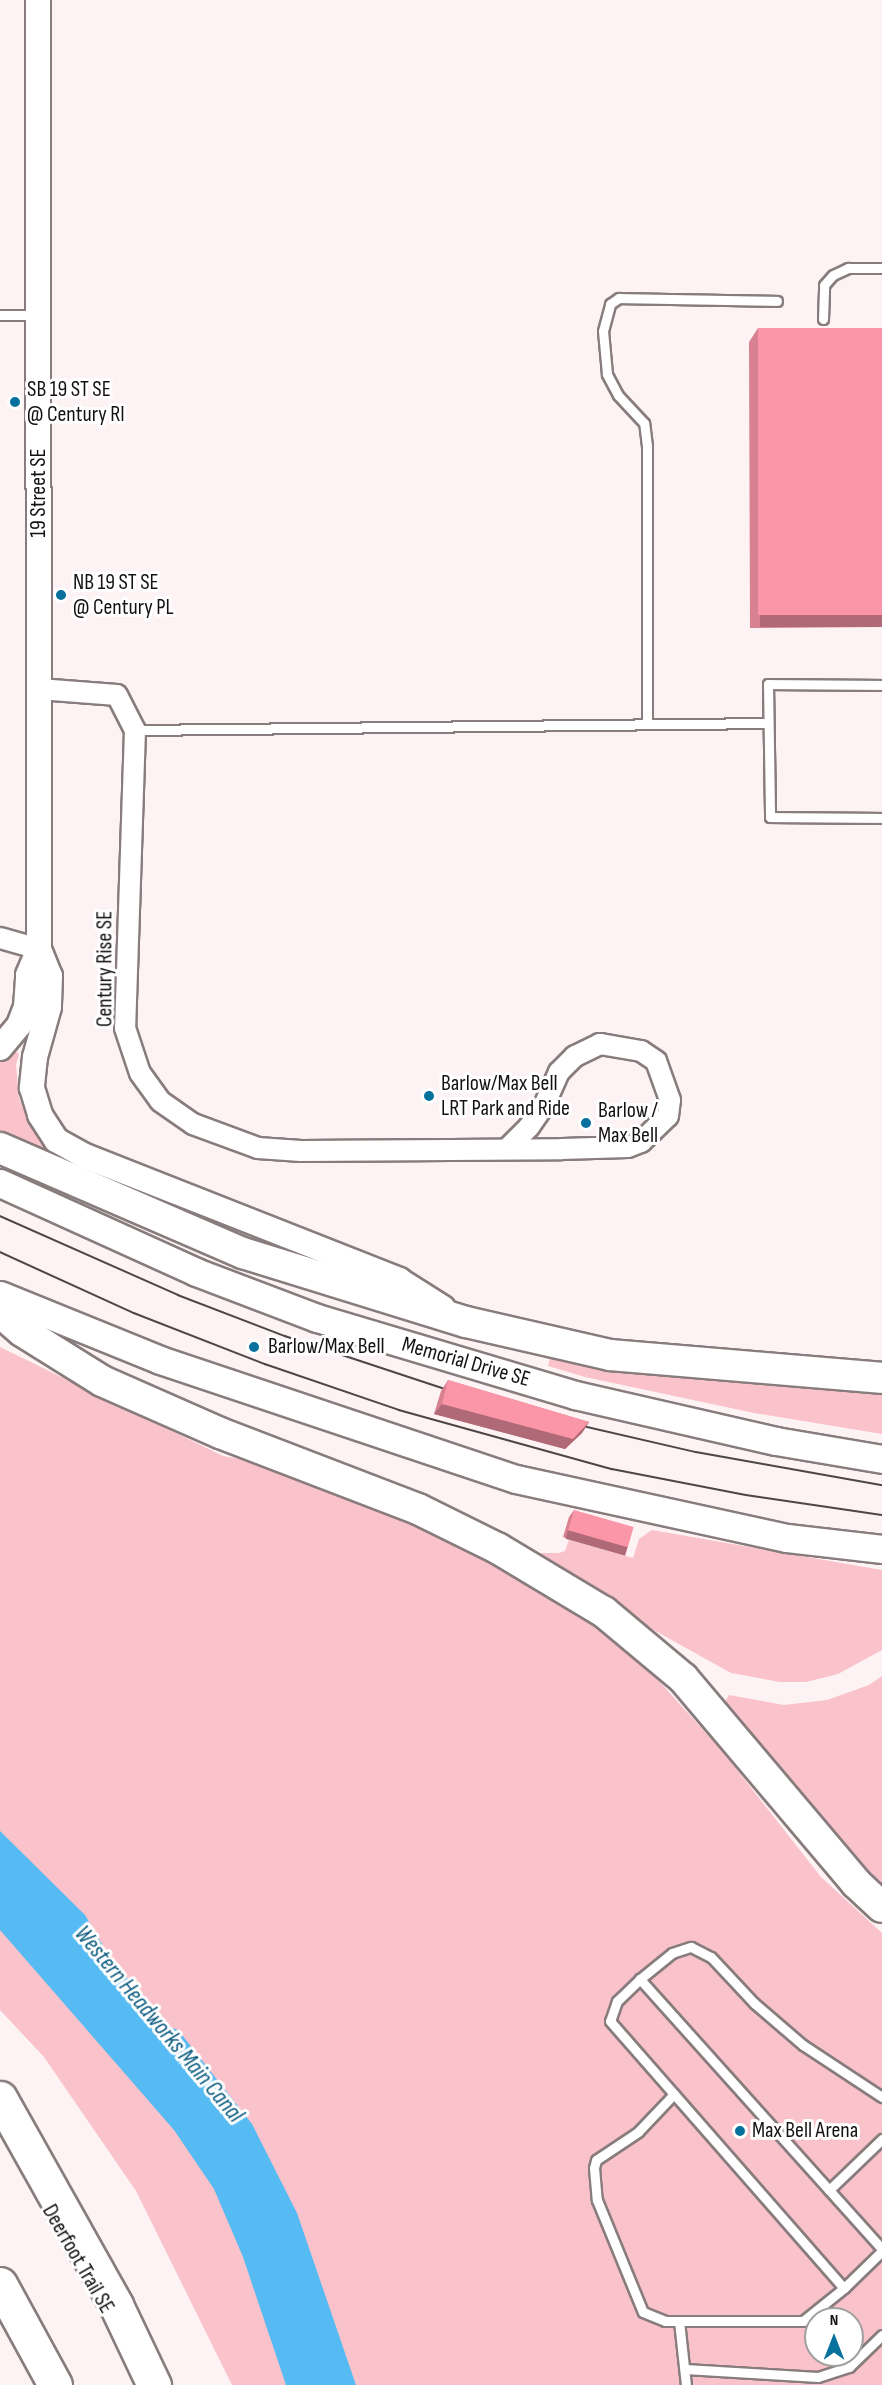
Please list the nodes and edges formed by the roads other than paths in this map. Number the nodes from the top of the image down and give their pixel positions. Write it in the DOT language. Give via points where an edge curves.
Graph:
graph roads {
  1 [pos="38,0"];
  2 [pos="882,268"];
  3 [pos="777,301"];
  4 [pos="0,315"];
  5 [pos="38,315"];
  6 [pos="823,319"];
  7 [pos="882,685"];
  8 [pos="39,689"];
  9 [pos="768,723"];
  10 [pos="647,724"];
  11 [pos="135,730"];
  12 [pos="882,818"];
  13 [pos="0,938"];
  14 [pos="39,949"];
  15 [pos="0,1048"];
  16 [pos="0,1148"];
  17 [pos="507,1149"];
  18 [pos="0,1183"];
  19 [pos="0,1295"];
  20 [pos="0,1312"];
  21 [pos="466,1322"];
  22 [pos="882,1378"];
  23 [pos="882,1459"];
  24 [pos="882,1549"];
  25 [pos="882,1907"];
  26 [pos="640,1979"];
  27 [pos="674,2094"];
  28 [pos="882,2097"];
  29 [pos="0,2098"];
  30 [pos="0,2136"];
  31 [pos="882,2139"];
  32 [pos="829,2190"];
  33 [pos="882,2250"];
  34 [pos="0,2284"];
  35 [pos="844,2288"];
  36 [pos="17,2312"];
  37 [pos="680,2320"];
  38 [pos="882,2335"];
  39 [pos="685,2369"];
  40 [pos="41,2385"];
  41 [pos="56,2385"];
  42 [pos="152,2385"];
  43 [pos="686,2385"];
  1 -- 5 [label="street, 19 Street SE"];
  2 -- 6 [label="lane" via="848,268 833,275 824,285"];
  3 -- 10 [label="lane" via="619,298 610,304 603,331 606,374 618,395 644,423 647,446"];
  4 -- 5 [label="lane"];
  5 -- 8 [label="street, 19 Street SE"];
  7 -- 9 [label="lane" via="768,684"];
  8 -- 11 [label="street, Century Rise SE" via="117,695"];
  8 -- 14 [label="street, 19 Street SE"];
  9 -- 10 [label="lane"];
  9 -- 12 [label="lane" via="770,817"];
  10 -- 11 [label="lane"];
  11 -- 17 [label="street, Century Rise SE" via="125,1028 140,1073 160,1101 193,1124 258,1148"];
  13 -- 14 [label="street"];
  14 -- 15 [label="street" via="28,975 26,1007 19,1025"];
  14 -- 21 [label="street" via="50,976 50,1007 35,1057 32,1088 40,1115 56,1140 85,1156 399,1280"];
  16 -- 21 [label="main road" via="243,1253"];
  17 -- 17 [label="street, Century Rise SE" via="628,1147 641,1142 668,1116 670,1100 656,1061 641,1051 600,1044 575,1056 559,1072 545,1104 529,1127"];
  18 -- 23 [label="main road, Memorial Drive SE" via="196,1272 316,1318 575,1395 776,1442"];
  19 -- 24 [label="main road" via="160,1360 516,1479 788,1538"];
  20 -- 25 [label="main road" via="22,1331 102,1381 220,1433 418,1509 499,1549 604,1612 683,1678 856,1883"];
  21 -- 22 [label="main road" via="610,1355"];
  26 -- 27 [label="lane" via="617,2001 610,2021"];
  26 -- 28 [label="lane" via="672,1953 691,1947 711,1957 754,2003 803,2045"];
  26 -- 32 [label="lane"];
  27 -- 35 [label="lane"];
  27 -- 37 [label="lane" via="638,2132 596,2160 594,2168 597,2200 643,2312 665,2320"];
  29 -- 42 [label="highway" via="116,2305"];
  30 -- 42 [label="highway, Deerfoot Trail SE" via="48,2206"];
  31 -- 32 [label="lane"];
  32 -- 33 [label="lane"];
  33 -- 35 [label="lane"];
  34 -- 36 [label="highway"];
  35 -- 37 [label="lane" via="803,2321"];
  36 -- 40 [label="highway"];
  36 -- 41 [label="highway"];
  37 -- 39 [label="lane"];
  38 -- 39 [label="lane" via="849,2367 818,2377"];
  39 -- 43 [label="lane"];
}
